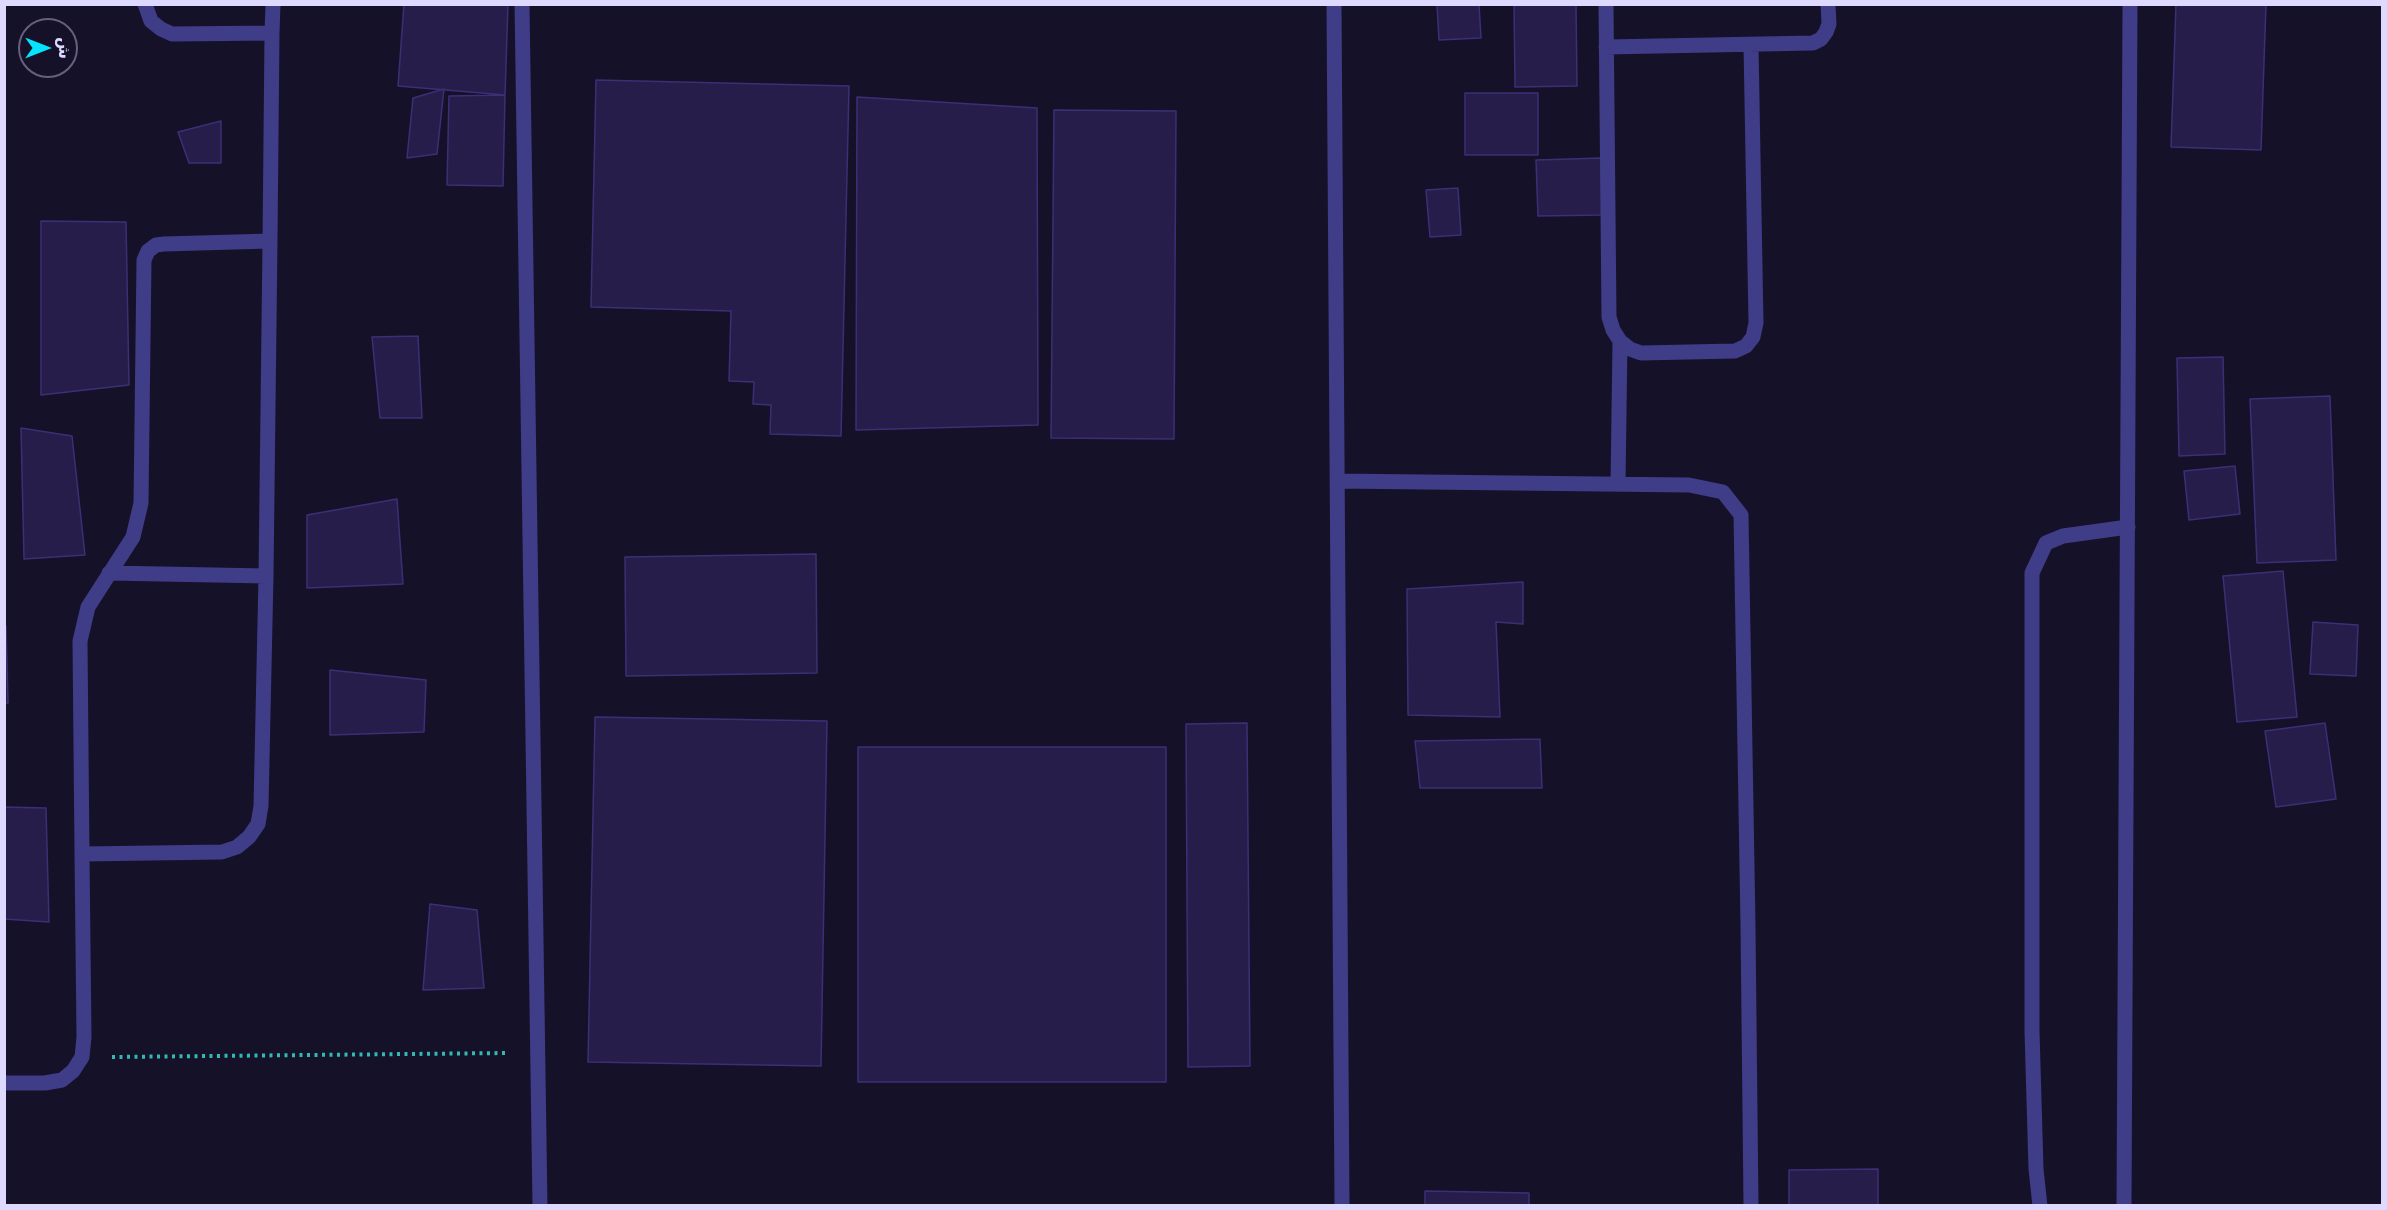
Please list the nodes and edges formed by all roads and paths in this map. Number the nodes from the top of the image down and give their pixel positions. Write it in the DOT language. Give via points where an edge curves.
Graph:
graph roads {
  1 [pos="145,4"];
  2 [pos="273,4"];
  3 [pos="522,4"];
  4 [pos="1334,4"];
  5 [pos="1606,4"];
  6 [pos="1828,4"];
  7 [pos="2130,4"];
  8 [pos="272,33"];
  9 [pos="1751,45"];
  10 [pos="1606,47"];
  11 [pos="270,241"];
  12 [pos="1620,341"];
  13 [pos="1337,481"];
  14 [pos="1618,484"];
  15 [pos="2128,527"];
  16 [pos="109,573"];
  17 [pos="266,576"];
  18 [pos="82,854"];
  19 [pos="537,1053"];
  20 [pos="82,1057"];
  21 [pos="4,1083"];
  22 [pos="540,1206"];
  23 [pos="1342,1206"];
  24 [pos="1751,1206"];
  25 [pos="2040,1206"];
  26 [pos="2124,1206"];
  1 -- 8 [label="street" via="151,21 172,34"];
  2 -- 8 [label="street"];
  3 -- 19 [label="street"];
  4 -- 13 [label="street"];
  5 -- 10 [label="street"];
  6 -- 9 [label="street" via="1829,24 1821,39 1813,43"];
  7 -- 15 [label="street"];
  8 -- 11 [label="street"];
  9 -- 10 [label="street"];
  9 -- 12 [label="street" via="1754,337 1735,351 1641,353"];
  10 -- 12 [label="street" via="1609,317"];
  11 -- 16 [label="street" via="164,244 148,251 144,260 141,503 133,537"];
  11 -- 17 [label="street"];
  12 -- 14 [label="street"];
  13 -- 14 [label="street"];
  13 -- 23 [label="street"];
  14 -- 24 [label="street" via="1689,485 1723,492 1741,515"];
  15 -- 25 [label="street" via="2063,536 2046,543 2032,573 2032,1031"];
  15 -- 26 [label="street"];
  16 -- 17 [label="street"];
  16 -- 18 [label="street" via="88,607 80,640"];
  17 -- 18 [label="street" via="258,824 237,847 222,852"];
  18 -- 20 [label="street"];
  19 -- 20 [label="path"];
  19 -- 22 [label="street"];
  20 -- 21 [label="street" via="62,1080"];
}
